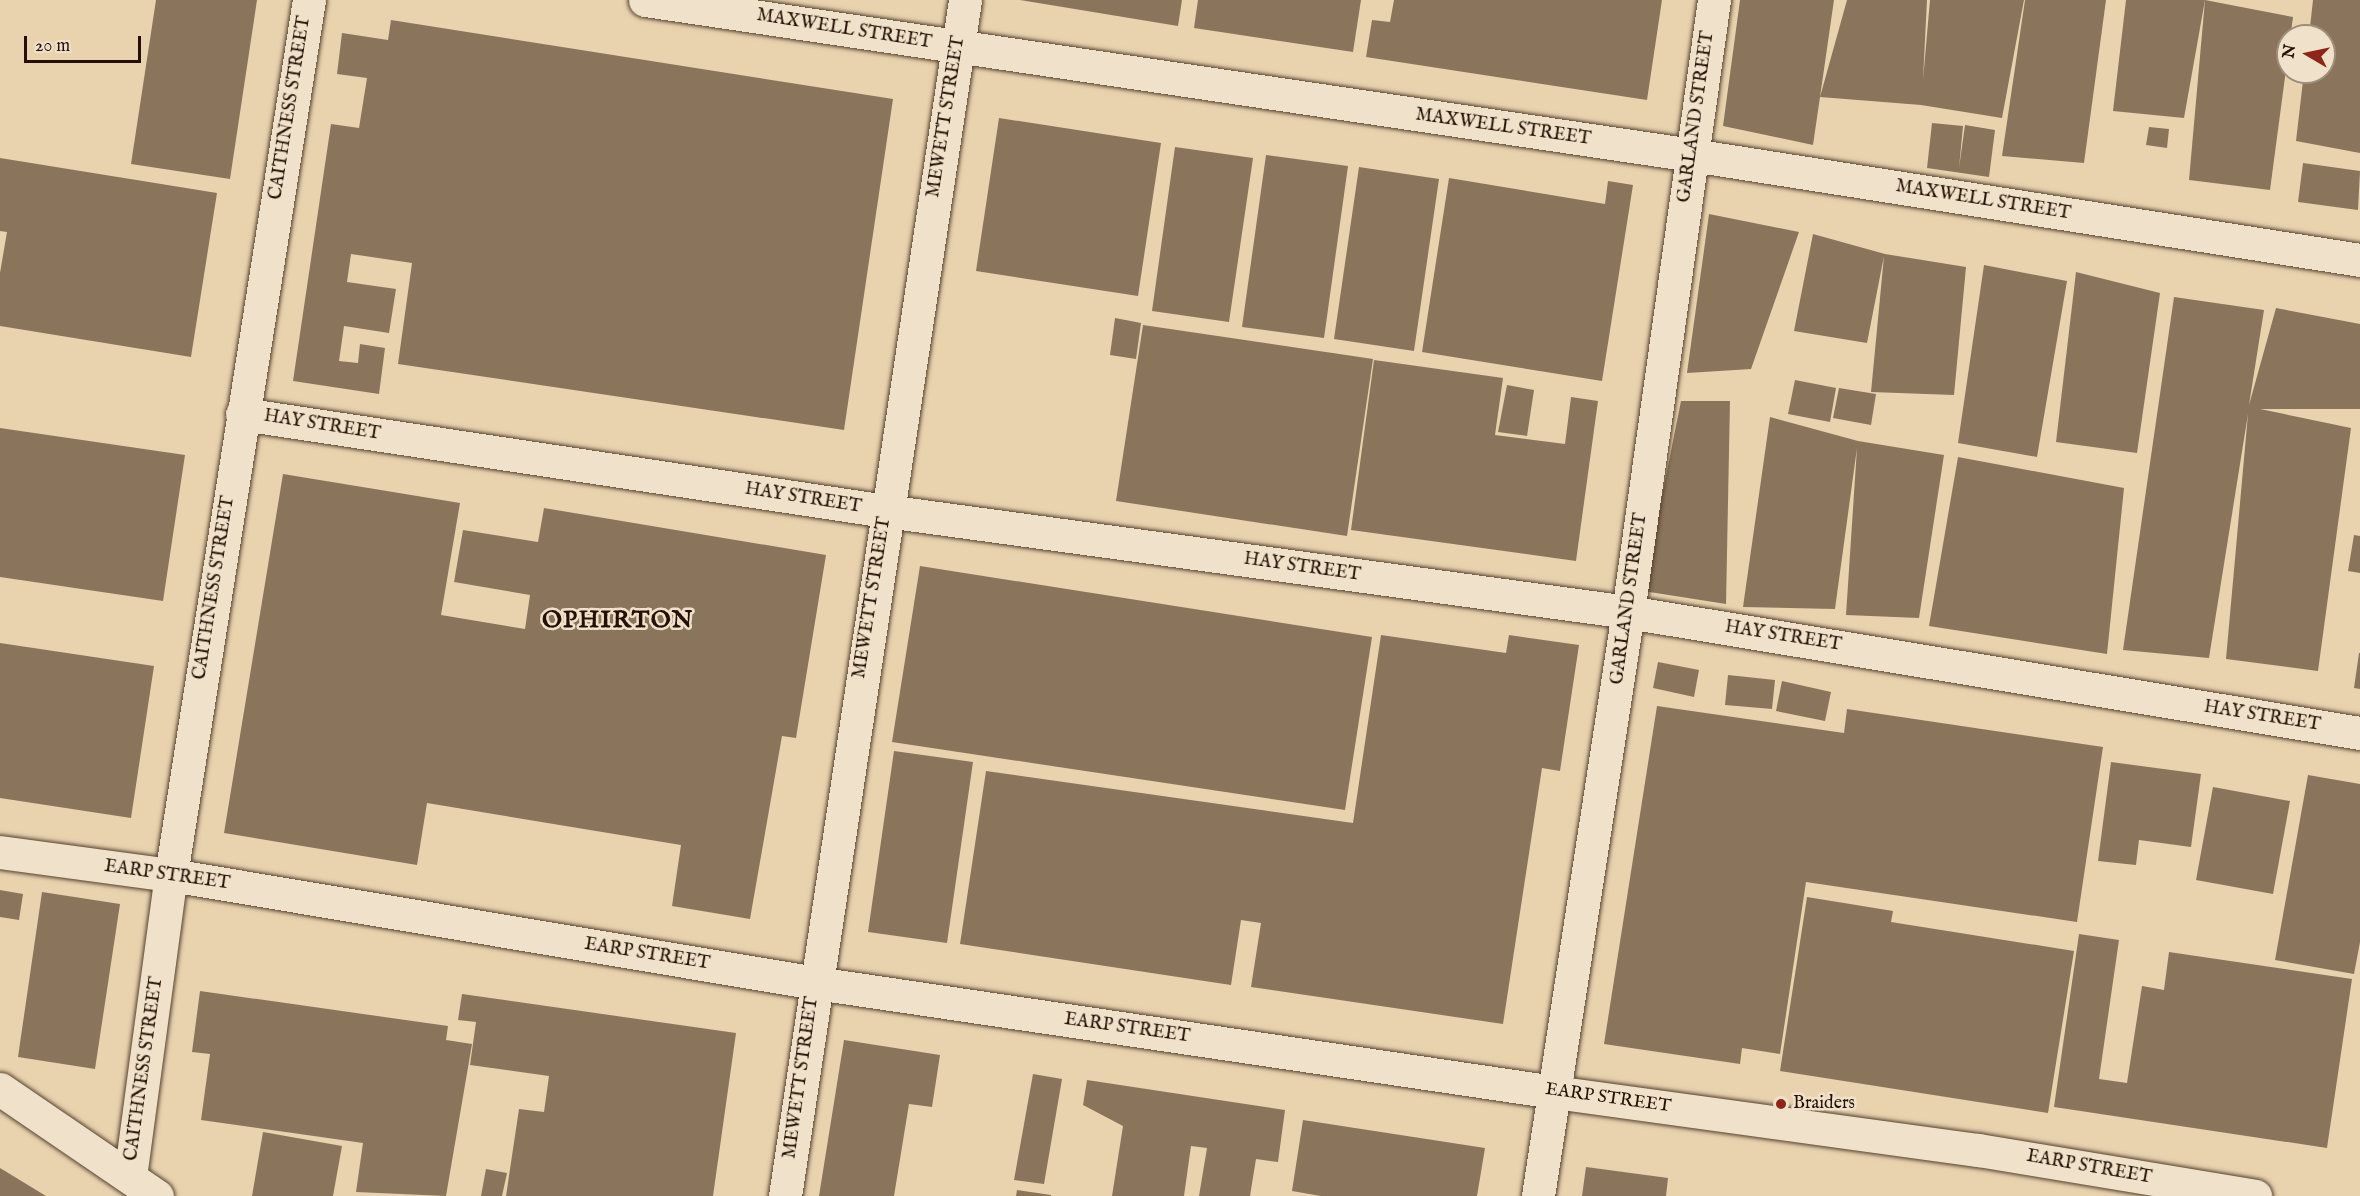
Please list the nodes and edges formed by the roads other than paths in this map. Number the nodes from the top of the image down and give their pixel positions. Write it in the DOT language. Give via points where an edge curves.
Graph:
graph roads {
  1 [pos="309,0"];
  2 [pos="645,0"];
  3 [pos="965,0"];
  4 [pos="1714,0"];
  5 [pos="958,48"];
  6 [pos="1692,155"];
  7 [pos="2360,260"];
  8 [pos="242,414"];
  9 [pos="886,512"];
  10 [pos="1628,612"];
  11 [pos="2360,734"];
  12 [pos="0,852"];
  13 [pos="171,875"];
  14 [pos="816,983"];
  15 [pos="0,1089"];
  16 [pos="1554,1092"];
  17 [pos="130,1177"];
  18 [pos="157,1196"];
  19 [pos="785,1196"];
  20 [pos="1538,1196"];
  21 [pos="2255,1196"];
  1 -- 8 [label="street, CAITHNESS STREET"];
  2 -- 5 [label="street, MAXWELL STREET"];
  3 -- 5 [label="street, MEWETT STREET"];
  4 -- 6 [label="street, GARLAND STREET"];
  5 -- 6 [label="street, MAXWELL STREET"];
  5 -- 9 [label="street, MEWETT STREET"];
  6 -- 7 [label="street, MAXWELL STREET"];
  6 -- 10 [label="street, GARLAND STREET"];
  8 -- 9 [label="street, HAY STREET"];
  8 -- 13 [label="street, CAITHNESS STREET"];
  9 -- 10 [label="street, HAY STREET"];
  9 -- 14 [label="street, MEWETT STREET"];
  10 -- 11 [label="street, HAY STREET"];
  10 -- 16 [label="street, GARLAND STREET"];
  12 -- 13 [label="street, EARP STREET"];
  13 -- 14 [label="street, EARP STREET"];
  13 -- 17 [label="street, CAITHNESS STREET"];
  14 -- 16 [label="street, EARP STREET"];
  14 -- 19 [label="street, MEWETT STREET"];
  15 -- 17 [label="street"];
  16 -- 20 [label="street, GARLAND STREET"];
  16 -- 21 [label="street, EARP STREET" via="1978,1150"];
  17 -- 18 [label="street"];
}
